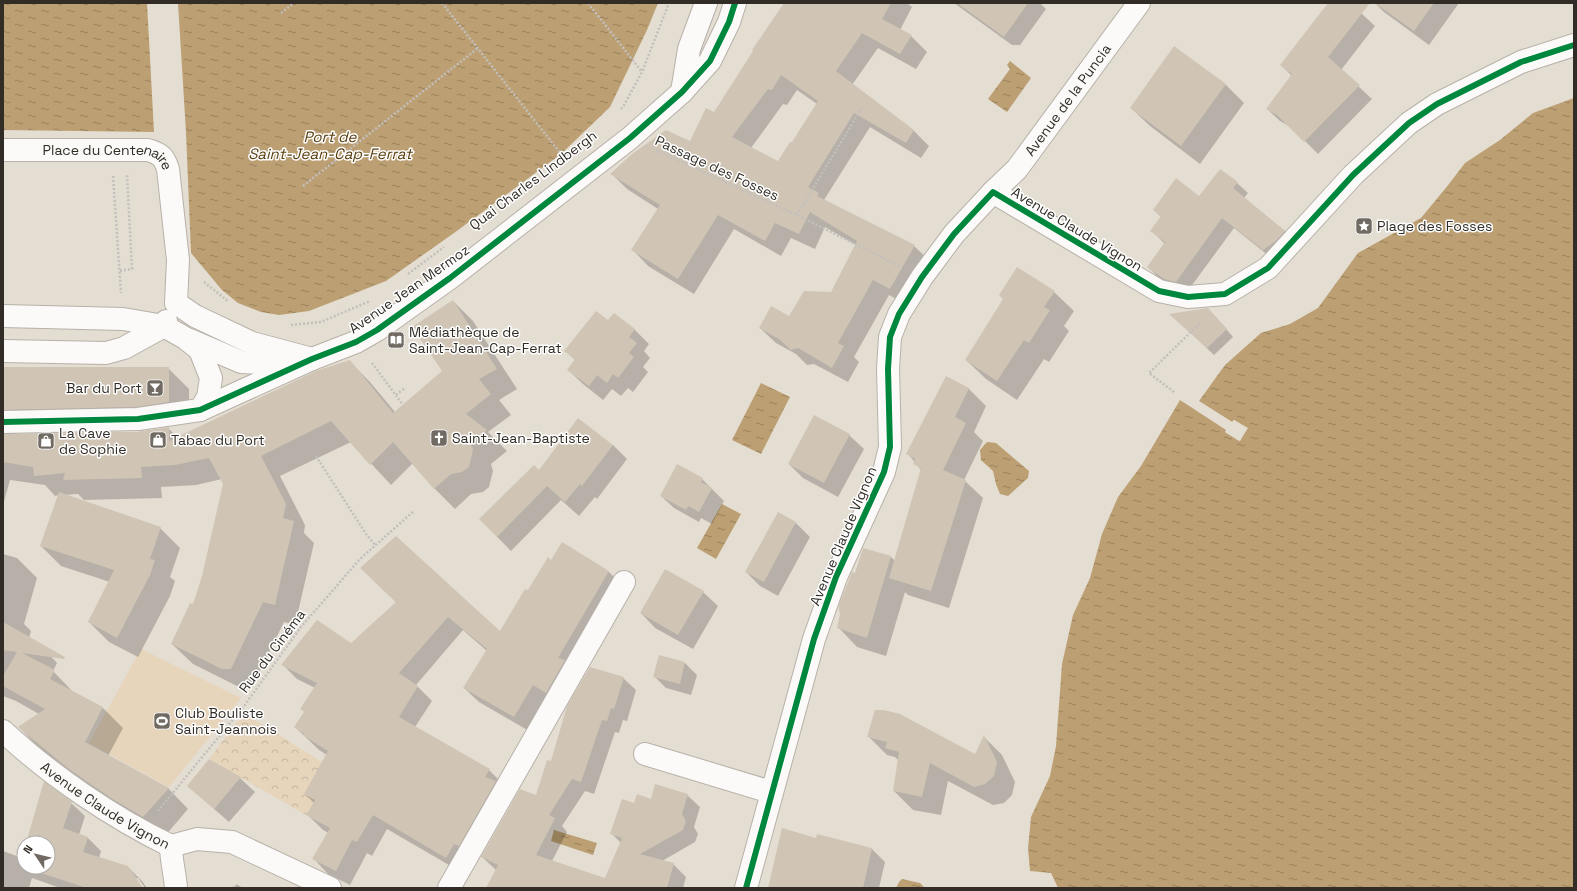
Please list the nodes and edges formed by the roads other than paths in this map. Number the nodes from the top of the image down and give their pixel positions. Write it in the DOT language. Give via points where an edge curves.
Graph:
graph roads {
  1 [pos="706,3"];
  2 [pos="735,3"];
  3 [pos="1139,3"];
  4 [pos="1574,45"];
  5 [pos="682,92"];
  6 [pos="3,150"];
  7 [pos="993,192"];
  8 [pos="176,302"];
  9 [pos="3,316"];
  10 [pos="164,326"];
  11 [pos="185,338"];
  12 [pos="3,351"];
  13 [pos="312,359"];
  14 [pos="200,410"];
  15 [pos="3,422"];
  16 [pos="624,582"];
  17 [pos="3,731"];
  18 [pos="645,754"];
  19 [pos="771,792"];
  20 [pos="171,846"];
  21 [pos="176,888"];
  22 [pos="330,888"];
  23 [pos="449,888"];
  24 [pos="746,888"];
  1 -- 5 [label="street" via="689,49"];
  2 -- 5 [label="street, Avenue Jean Mermoz" via="729,22 710,61"];
  3 -- 7 [label="street, Avenue de la Puncia" via="1018,169"];
  4 -- 7 [label="street, Avenue Claude Vignon" via="1521,62 1437,104 1409,123 1353,175 1268,268 1224,294 1188,297 1159,291"];
  5 -- 13 [label="street, Avenue Jean Mermoz" via="630,138 450,278 377,330 356,342"];
  6 -- 8 [label="street, Place du Centenaire" via="148,150 158,153 165,160 168,169 178,260"];
  7 -- 19 [label="street, Avenue Claude Vignon" via="954,234 922,277 899,314 890,337 890,447 884,472 836,577 814,639"];
  8 -- 10 [label="street, Place du Centenaire"];
  8 -- 13 [label="street" via="195,316 252,343"];
  9 -- 10 [label="street" via="123,319"];
  10 -- 11 [label="street, Avenue Jean Mermoz"];
  10 -- 12 [label="street" via="124,348 106,353"];
  11 -- 13 [label="street, Avenue Jean Mermoz" via="241,362"];
  11 -- 14 [label="street, Avenue Jean Mermoz" via="200,350 211,378 208,397"];
  13 -- 14 [label="street, Avenue Jean Mermoz"];
  14 -- 15 [label="street, Avenue Jean Mermoz" via="138,419"];
  16 -- 23 [label="street"];
  17 -- 20 [label="street, Avenue Claude Vignon" via="77,790 142,832"];
  18 -- 19 [label="street"];
  19 -- 24 [label="street, Avenue Claude Vignon"];
  20 -- 21 [label="street"];
  20 -- 22 [label="street, Avenue Claude Vignon" via="197,839 232,842"];
}
